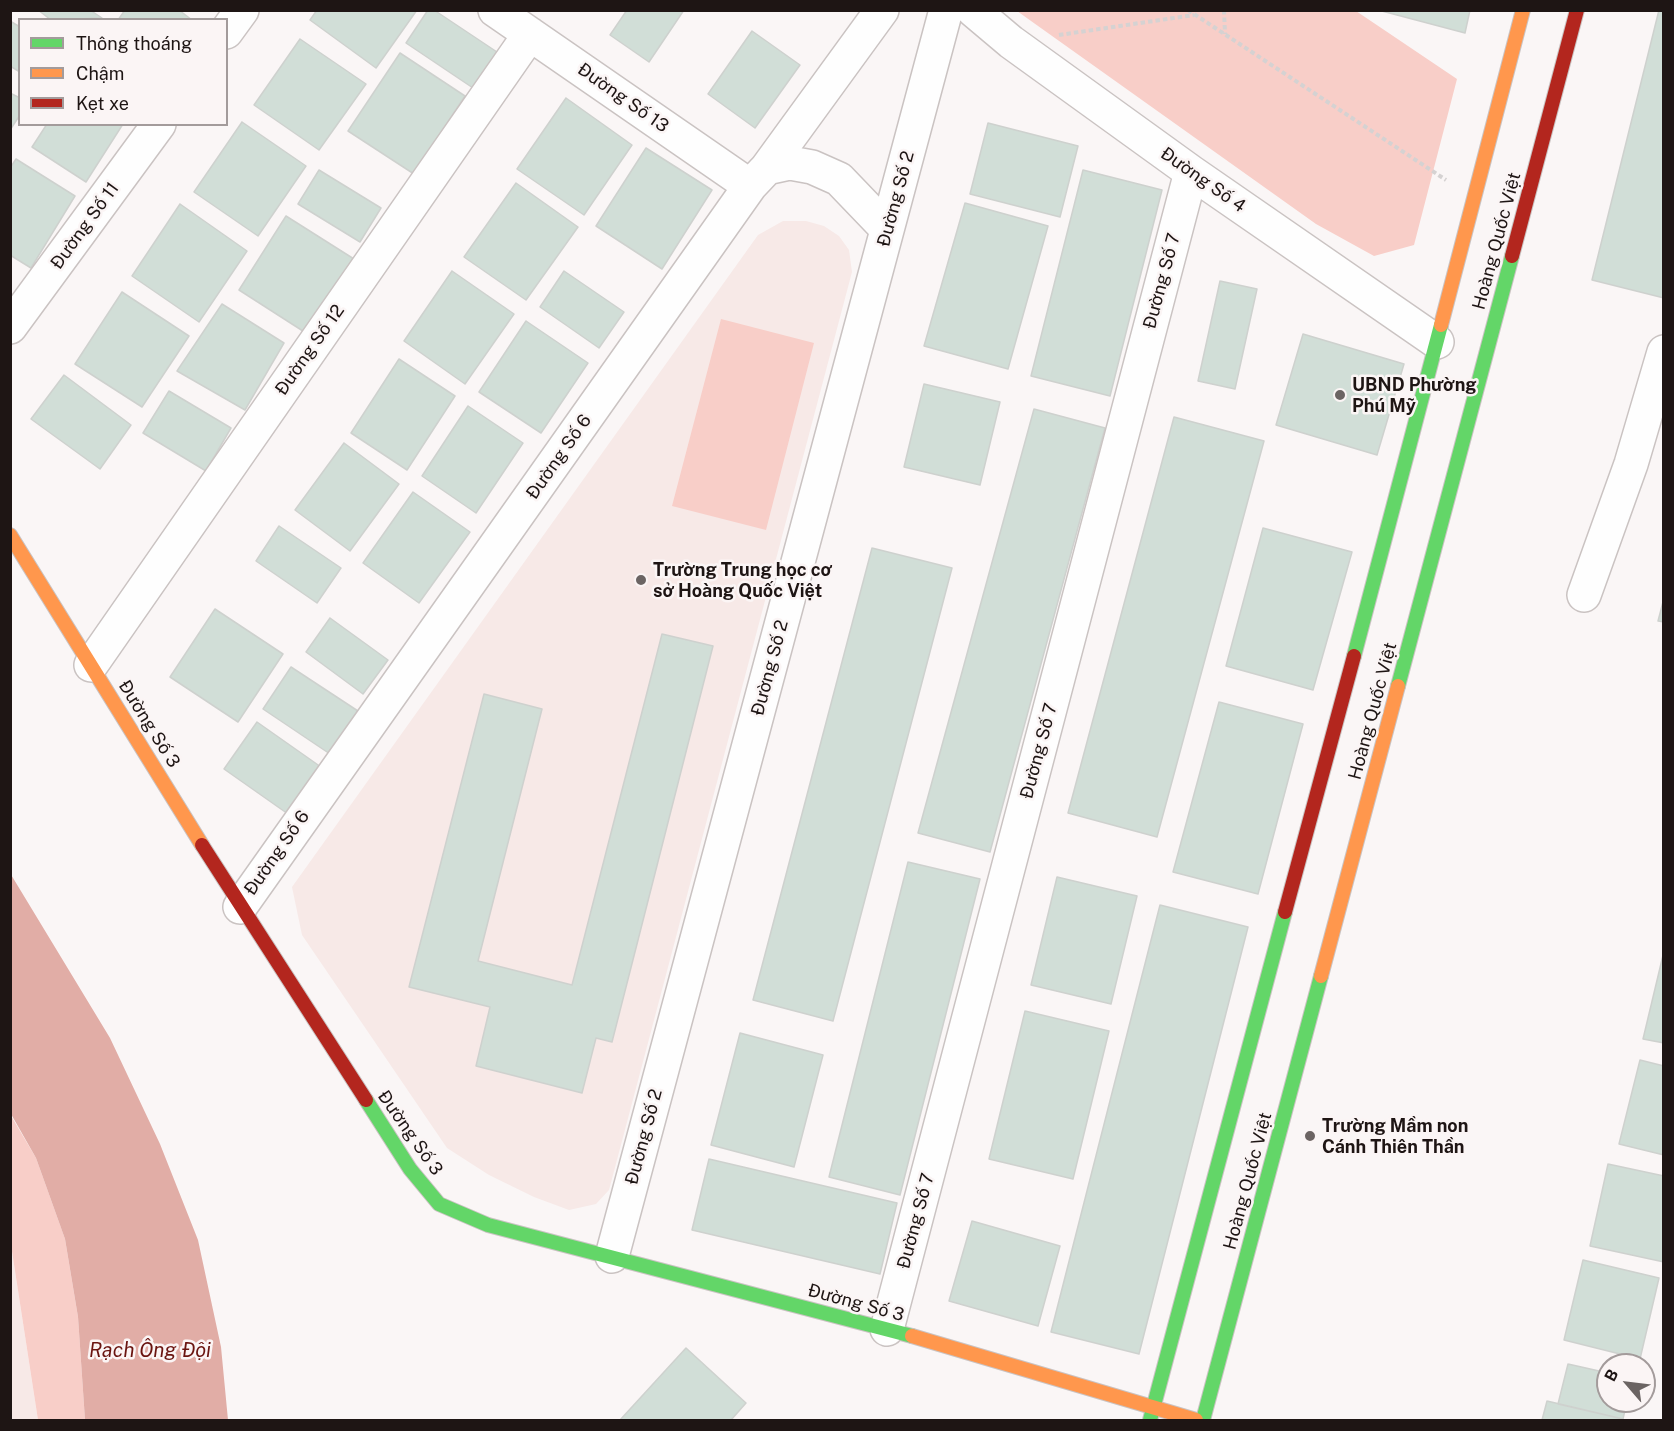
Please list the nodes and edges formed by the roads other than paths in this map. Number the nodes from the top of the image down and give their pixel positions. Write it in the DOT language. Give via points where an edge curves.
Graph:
graph roads {
  1 [pos="242,10"];
  2 [pos="495,10"];
  3 [pos="882,10"];
  4 [pos="946,10"];
  5 [pos="973,10"];
  6 [pos="1522,10"];
  7 [pos="1576,10"];
  8 [pos="228,29"];
  9 [pos="530,34"];
  10 [pos="158,126"];
  11 [pos="1191,172"];
  12 [pos="758,177"];
  13 [pos="887,229"];
  14 [pos="10,327"];
  15 [pos="1437,342"];
  16 [pos="1664,352"];
  17 [pos="10,535"];
  18 [pos="1584,596"];
  19 [pos="91,665"];
  20 [pos="240,907"];
  21 [pos="612,1256"];
  22 [pos="887,1329"];
  23 [pos="1152,1414"];
  24 [pos="1196,1420"];
  25 [pos="1203,1420"];
  1 -- 8 [label="street"];
  2 -- 9 [label="street, Đường Số 13"];
  3 -- 12 [label="street, Đường Số 6"];
  4 -- 13 [label="street, Đường Số 2"];
  5 -- 11 [label="street, Đường Số 4" via="1011,42"];
  6 -- 15 [label="main road, Hoàng Quốc Việt"];
  7 -- 25 [label="main road, Hoàng Quốc Việt"];
  9 -- 12 [label="street, Đường Số 13"];
  9 -- 19 [label="street, Đường Số 12"];
  10 -- 14 [label="street, Đường Số 11"];
  11 -- 15 [label="street, Đường Số 4"];
  11 -- 22 [label="street, Đường Số 7"];
  12 -- 13 [label="street" via="790,163 812,167 839,179"];
  12 -- 20 [label="street, Đường Số 6"];
  13 -- 21 [label="street, Đường Số 2"];
  15 -- 23 [label="main road, Hoàng Quốc Việt"];
  16 -- 18 [label="street" via="1631,464"];
  17 -- 19 [label="main road, Đường Số 3"];
  19 -- 20 [label="main road, Đường Số 3"];
  20 -- 21 [label="main road, Đường Số 3" via="410,1170 439,1204 488,1225"];
  21 -- 22 [label="main road, Đường Số 3"];
  22 -- 23 [label="main road, Đường Số 3"];
  23 -- 24 [label="main road, Đường Số 3"];
}
